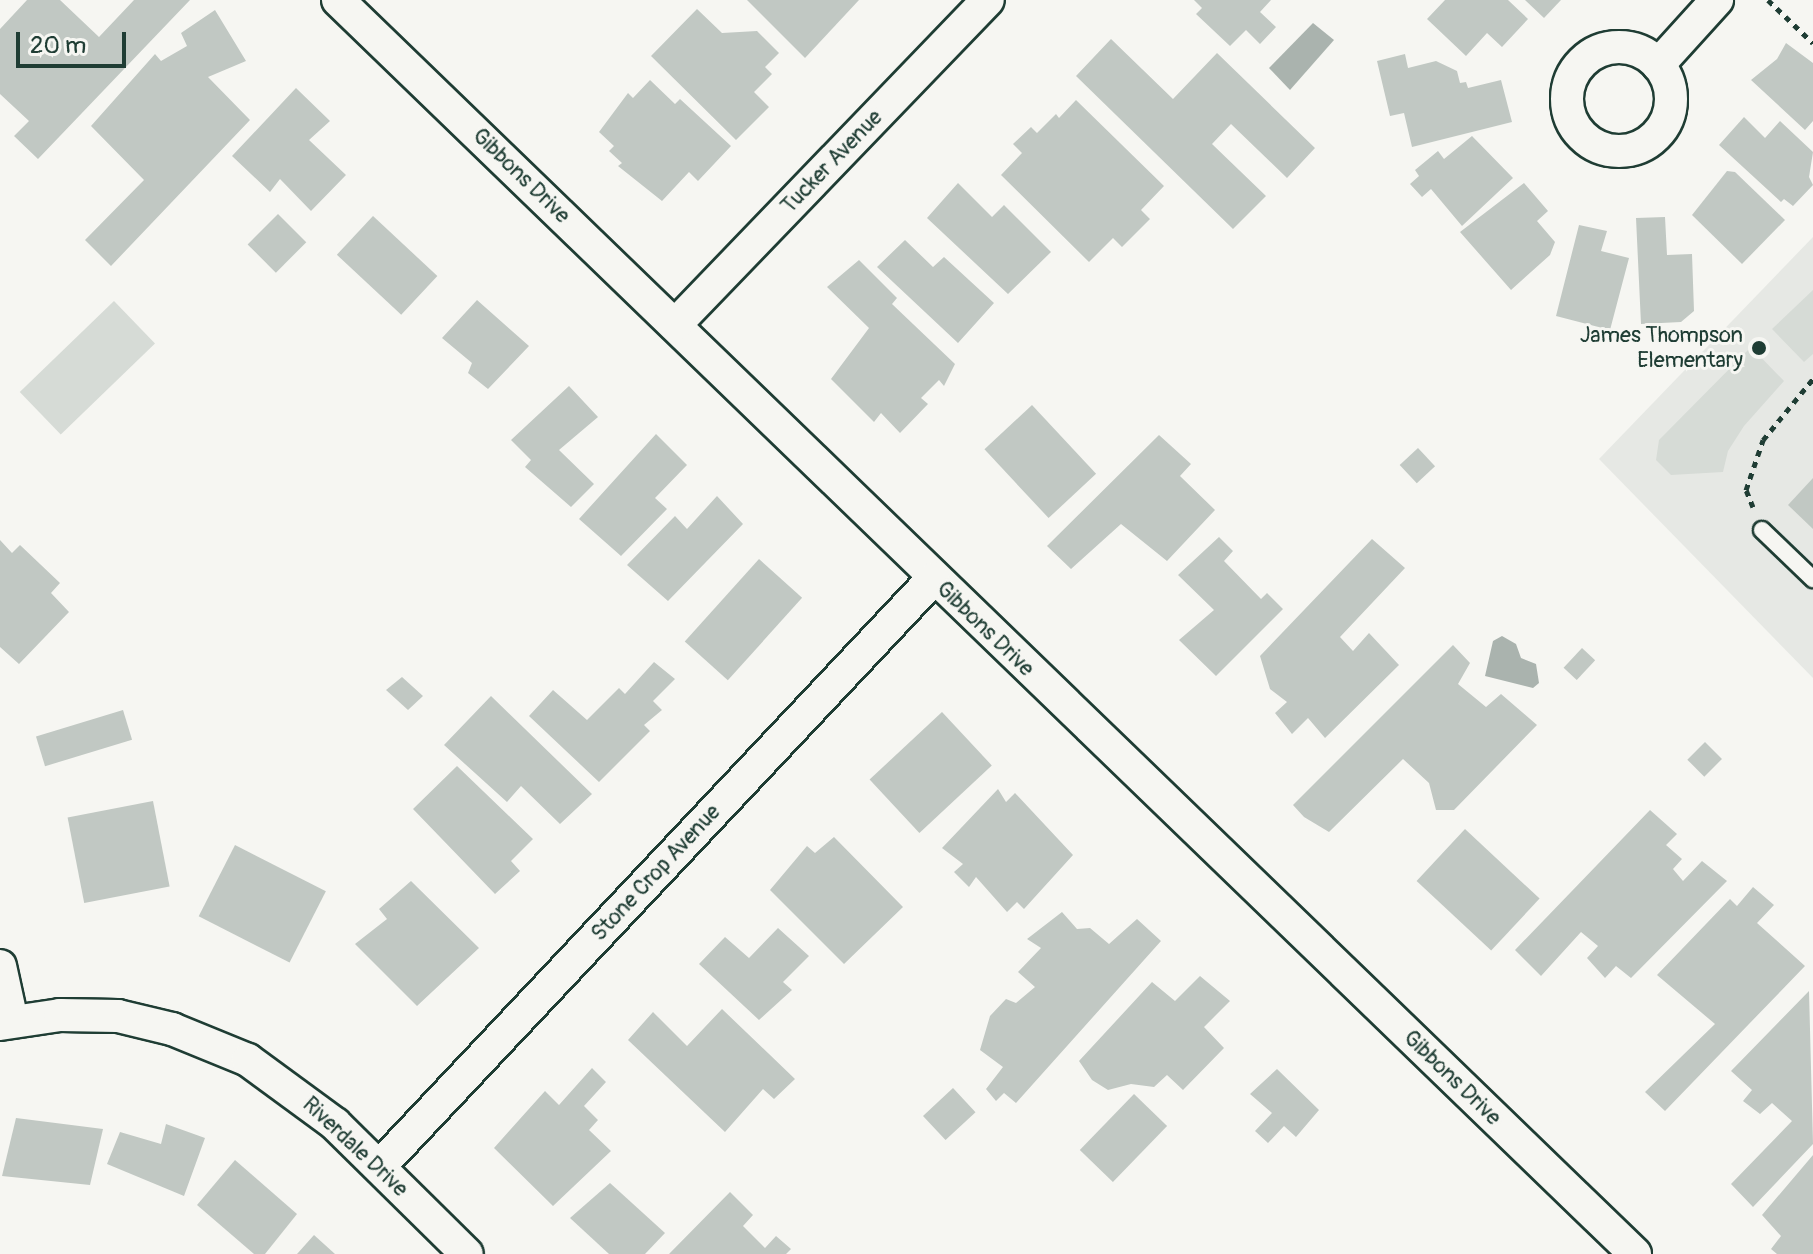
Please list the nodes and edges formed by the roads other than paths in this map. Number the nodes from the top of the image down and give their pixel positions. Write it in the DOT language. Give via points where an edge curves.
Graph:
graph roads {
  1 [pos="338,0"];
  2 [pos="988,0"];
  3 [pos="1717,0"];
  4 [pos="1658,65"];
  5 [pos="675,325"];
  6 [pos="1762,530"];
  7 [pos="933,579"];
  8 [pos="1813,579"];
  9 [pos="0,966"];
  10 [pos="6,1023"];
  11 [pos="379,1167"];
  12 [pos="467,1254"];
  13 [pos="1635,1254"];
  1 -- 5 [label="street, Gibbons Drive"];
  2 -- 5 [label="street, Tucker Avenue"];
  3 -- 4 [label="street"];
  5 -- 7 [label="street, Gibbons Drive"];
  6 -- 8 [label="lane"];
  7 -- 11 [label="street, Stone Crop Avenue"];
  7 -- 13 [label="street, Gibbons Drive"];
  9 -- 10 [label="street"];
  10 -- 11 [label="street, Riverdale Drive" via="60,1015 118,1016 213,1045 248,1060 297,1094"];
  11 -- 12 [label="street, Riverdale Drive"];
}
